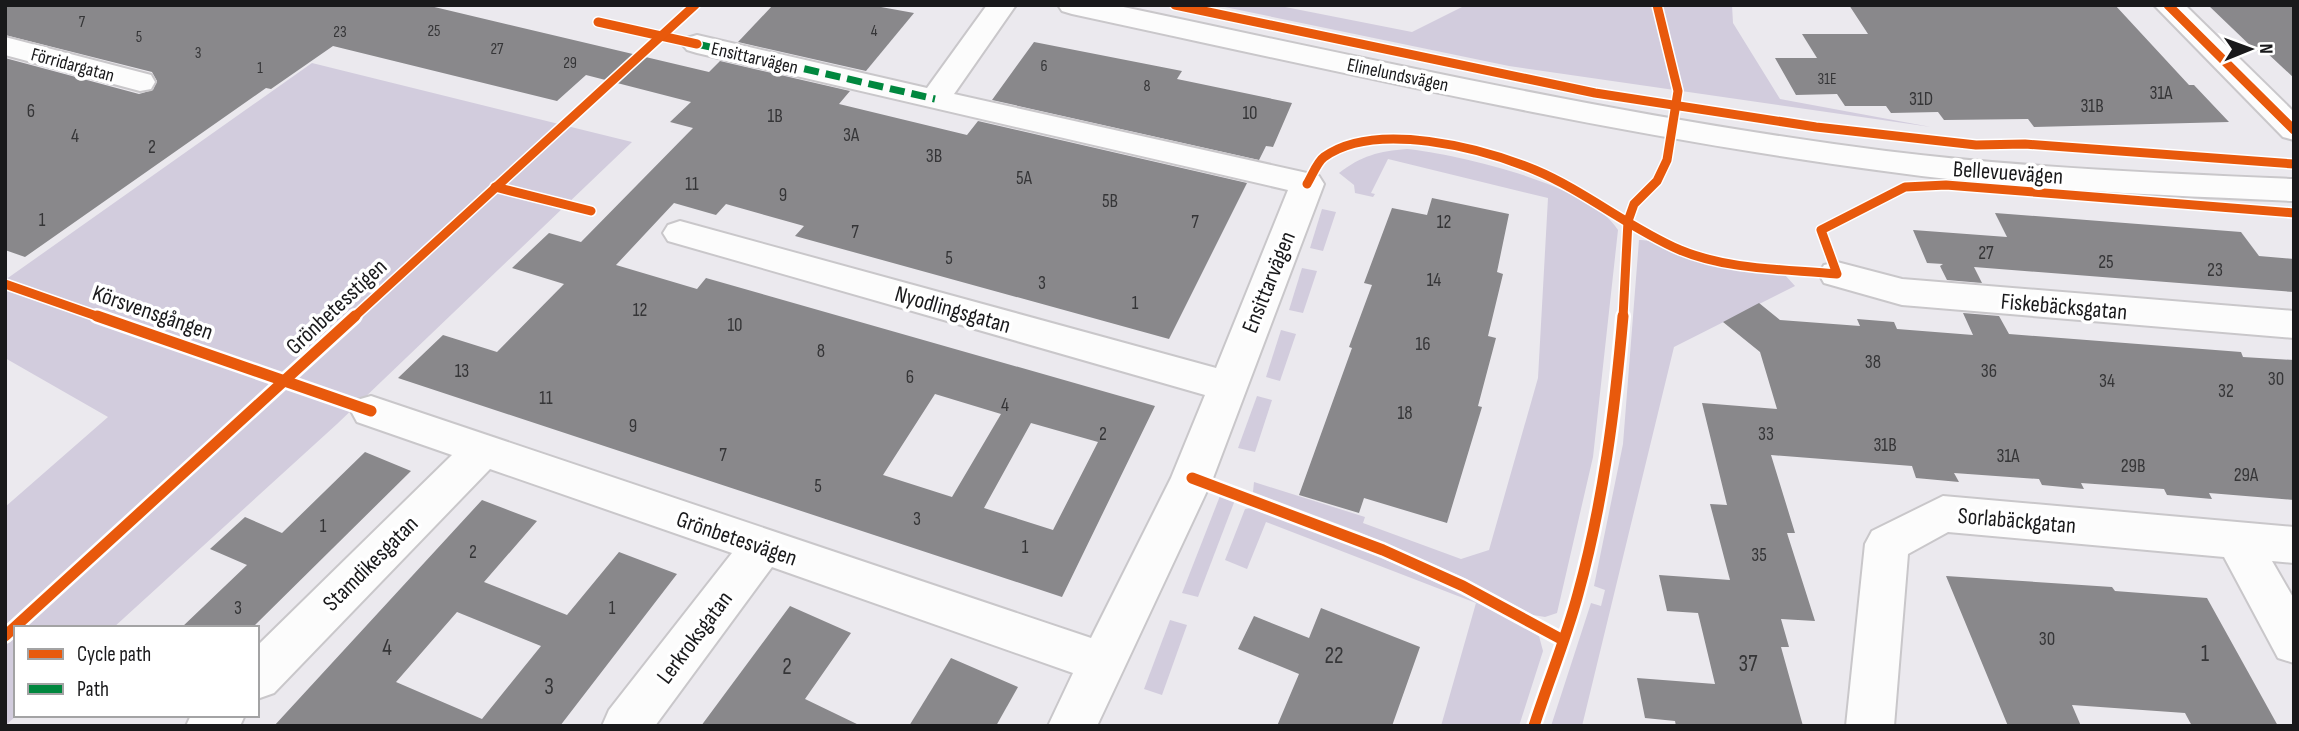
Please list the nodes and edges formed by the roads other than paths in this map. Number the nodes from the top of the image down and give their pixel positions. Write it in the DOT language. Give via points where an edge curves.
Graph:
graph roads {
  1 [pos="1002,5"];
  2 [pos="1072,5"];
  3 [pos="2168,5"];
  4 [pos="697,44"];
  5 [pos="5,46"];
  6 [pos="140,82"];
  7 [pos="935,99"];
  8 [pos="2294,130"];
  9 [pos="1725,137"];
  10 [pos="2294,190"];
  11 [pos="680,233"];
  12 [pos="1837,274"];
  13 [pos="2294,325"];
  14 [pos="1226,386"];
  15 [pos="371,411"];
  16 [pos="484,449"];
  17 [pos="2236,538"];
  18 [pos="2294,545"];
  19 [pos="762,547"];
  20 [pos="2294,643"];
  21 [pos="1104,663"];
  22 [pos="259,676"];
  23 [pos="626,726"];
  24 [pos="1072,726"];
  25 [pos="1870,726"];
  1 -- 7 [label="street"];
  2 -- 9 [label="street, Elinelundsvägen" via="1574,111"];
  3 -- 8 [label="street"];
  4 -- 7 [label="street, Ensittarvägen"];
  5 -- 6 [label="street, Förridargatan"];
  7 -- 14 [label="street, Ensittarvägen" via="1307,184"];
  9 -- 10 [label="street, Bellevuevägen" via="1966,170"];
  11 -- 14 [label="street, Nyodlingsgatan"];
  12 -- 13 [label="street, Fiskebäcksgatan" via="1902,292"];
  14 -- 21 [label="street, Ensittarvägen" via="1192,478"];
  15 -- 16 [label="street, Grönbetesvägen"];
  16 -- 19 [label="street, Grönbetesvägen"];
  16 -- 22 [label="street, Stamdikesgatan"];
  17 -- 18 [label="street, Sorlabäckgatan"];
  17 -- 20 [label="street"];
  17 -- 25 [label="street, Sorlabäckgatan" via="1943,514 1887,544"];
  19 -- 21 [label="street, Grönbetesvägen"];
  19 -- 23 [label="street, Lerkroksgatan"];
  21 -- 24 [label="street, Ensittarvägen"];
}
